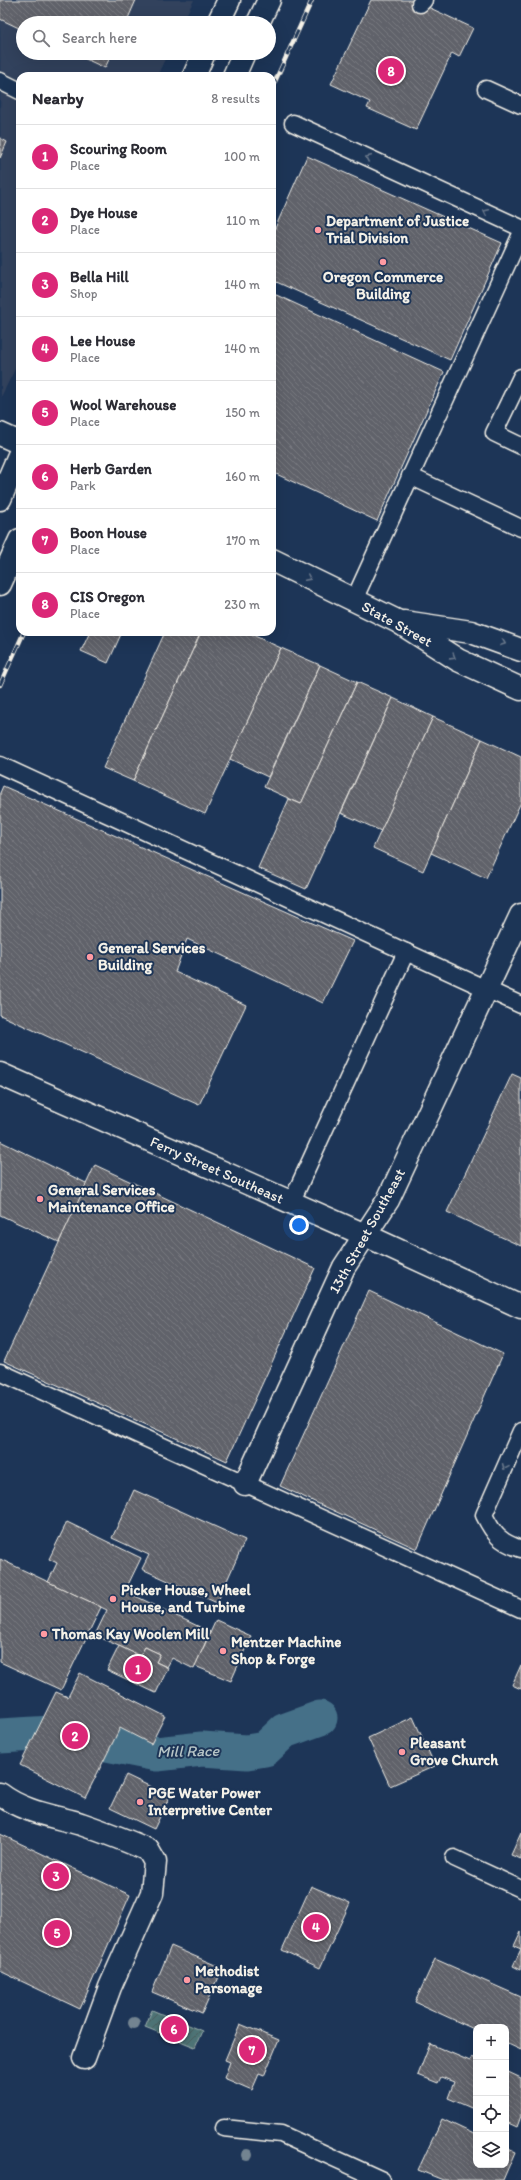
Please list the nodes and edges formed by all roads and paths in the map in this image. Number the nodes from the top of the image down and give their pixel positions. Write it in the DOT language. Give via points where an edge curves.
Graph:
graph roads {
  1 [pos="229,0"];
  2 [pos="269,0"];
  3 [pos="221,16"];
  4 [pos="261,16"];
  5 [pos="201,60"];
  6 [pos="241,60"];
  7 [pos="196,72"];
  8 [pos="236,72"];
  9 [pos="0,81"];
  10 [pos="16,88"];
  11 [pos="486,89"];
  12 [pos="521,105"];
  13 [pos="293,123"];
  14 [pos="521,228"];
  15 [pos="521,234"];
  16 [pos="521,377"];
  17 [pos="0,434"];
  18 [pos="16,441"];
  19 [pos="521,446"];
  20 [pos="16,462"];
  21 [pos="410,476"];
  22 [pos="0,499"];
  23 [pos="521,528"];
  24 [pos="16,549"];
  25 [pos="276,562"];
  26 [pos="0,584"];
  27 [pos="354,600"];
  28 [pos="396,621"];
  29 [pos="521,650"];
  30 [pos="521,689"];
  31 [pos="0,765"];
  32 [pos="521,915"];
  33 [pos="406,952"];
  34 [pos="487,989"];
  35 [pos="521,1005"];
  36 [pos="0,1074"];
  37 [pos="291,1203"];
  38 [pos="365,1235"];
  39 [pos="521,1307"];
  40 [pos="0,1372"];
  41 [pos="521,1431"];
  42 [pos="245,1484"];
  43 [pos="521,1549"];
  44 [pos="521,1609"];
  45 [pos="0,1794"];
  46 [pos="454,1858"];
  47 [pos="521,1890"];
  48 [pos="84,2058"];
  49 [pos="224,2128"];
  50 [pos="382,2180"];
  1 -- 3 [label="street"];
  2 -- 4 [label="street"];
  5 -- 7 [label="street"];
  6 -- 8 [label="street"];
  9 -- 10 [label="lane"];
  11 -- 12 [label="lane"];
  14 -- 13 [label="lane, one-way"];
  15 -- 21 [label="lane"];
  16 -- 19 [label="lane" via="494,433"];
  17 -- 18 [label="street"];
  20 -- 22 [label="street"];
  21 -- 23 [label="lane"];
  21 -- 27 [label="lane"];
  24 -- 26 [label="street"];
  25 -- 27 [label="street, State Street, one-way"];
  27 -- 28 [label="street, State Street"];
  28 -- 29 [label="street, one-way" via="472,632"];
  28 -- 30 [label="street, State Street, one-way" via="458,660"];
  31 -- 33 [label="lane"];
  32 -- 34 [label="street, 13th Street Southeast"];
  33 -- 34 [label="lane"];
  33 -- 37 [label="lane"];
  34 -- 35 [label="lane"];
  34 -- 38 [label="street, 13th Street Southeast" via="388,1200"];
  36 -- 37 [label="street, Ferry Street Southeast"];
  37 -- 38 [label="street, Ferry Street Southeast"];
  38 -- 39 [label="street, Ferry Street Southeast"];
  38 -- 42 [label="street, 13th Street Southeast" via="344,1268"];
  40 -- 42 [label="lane"];
  41 -- 43 [label="lane, one-way" via="484,1515 504,1543"];
  42 -- 44 [label="lane"];
  45 -- 48 [label="street" via="10,1803 81,1824 148,1850 155,1862 152,1893 110,1987"];
  46 -- 47 [label="lane"];
  49 -- 50 [label="lane" via="281,2134"];
}
